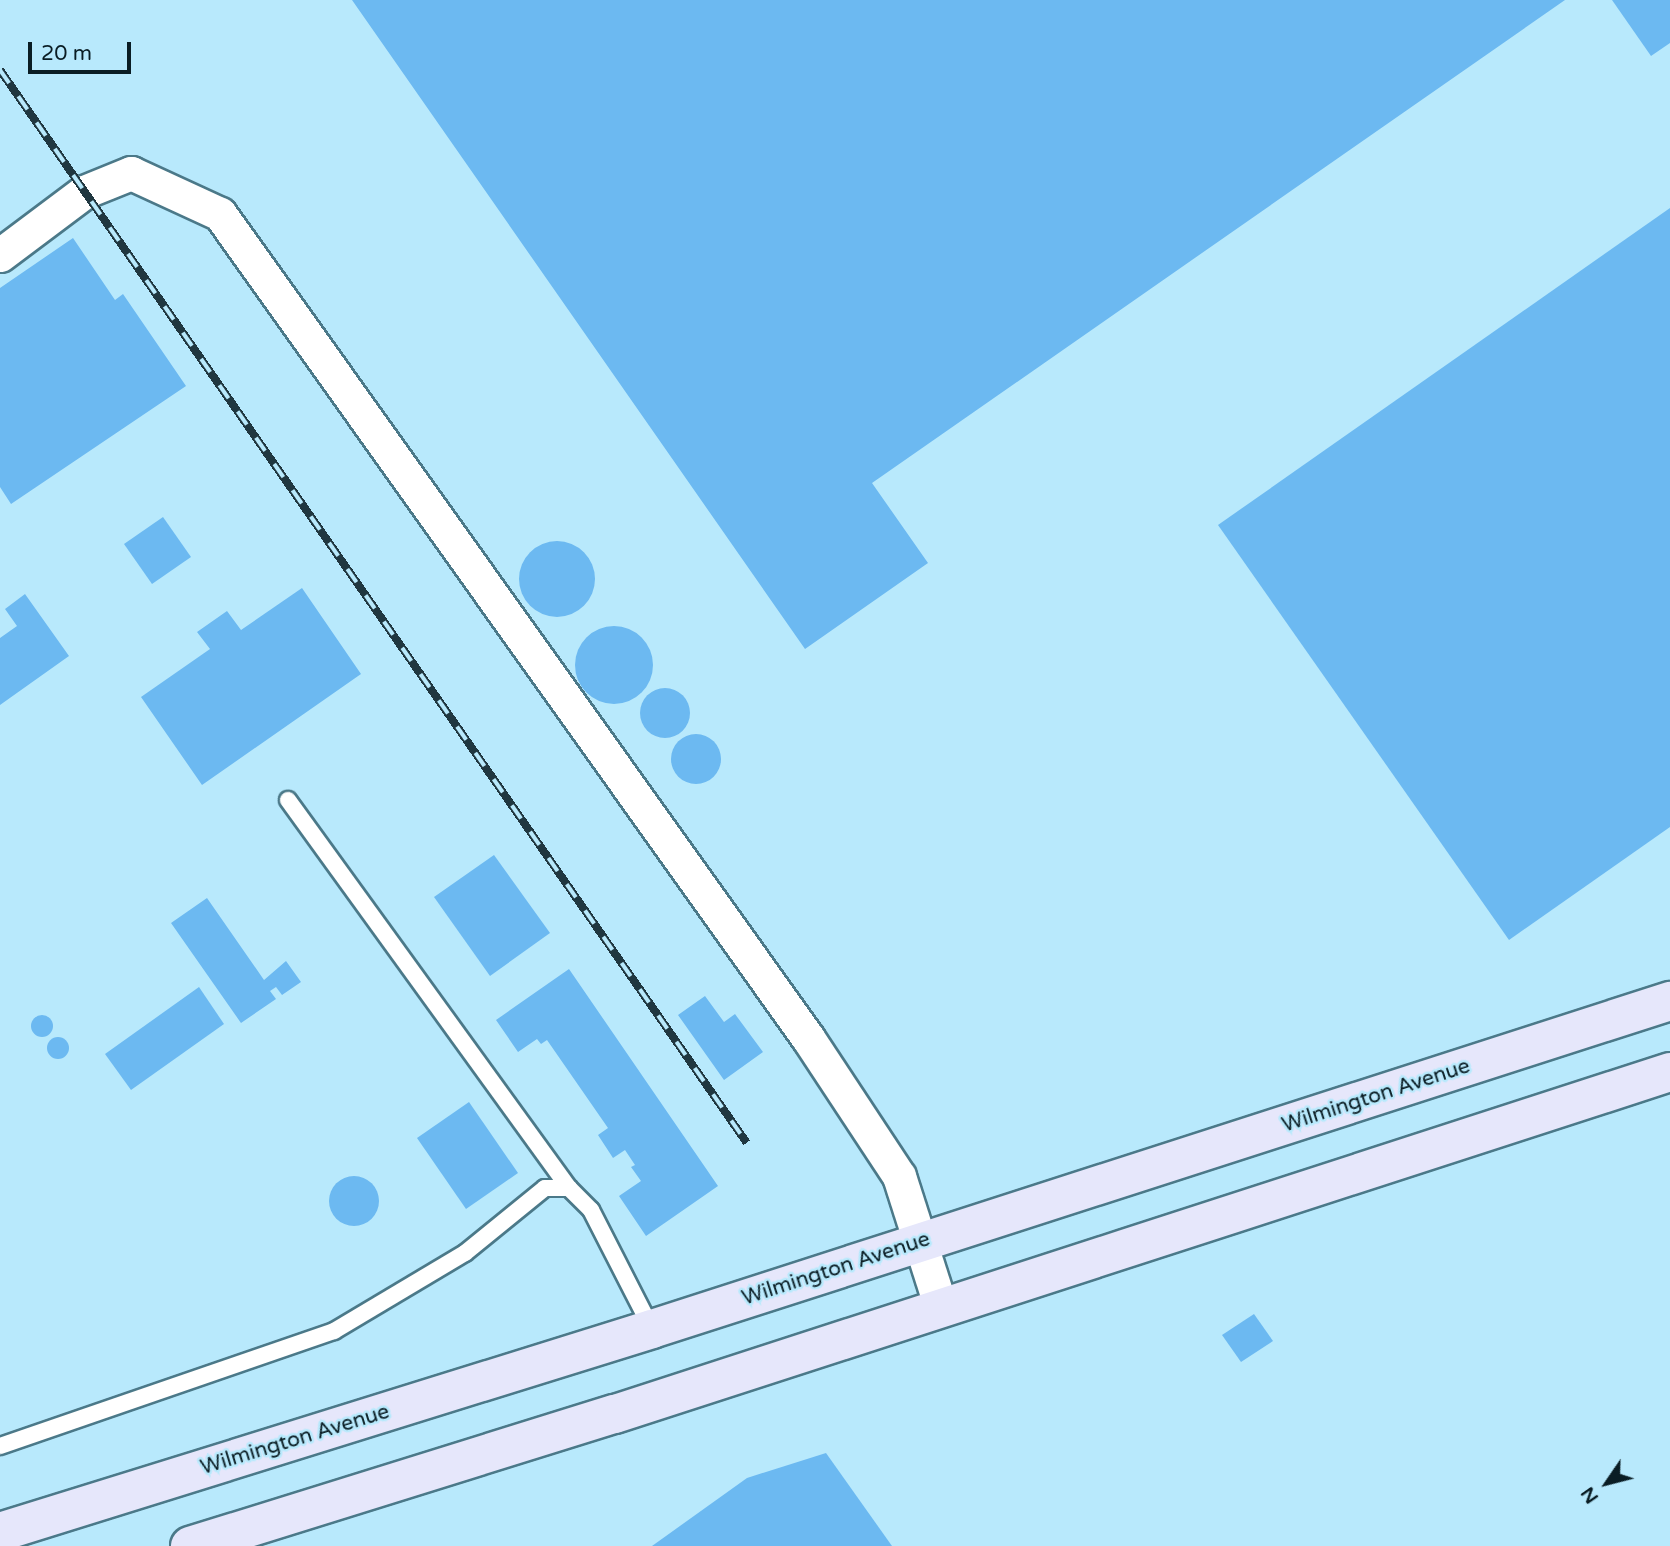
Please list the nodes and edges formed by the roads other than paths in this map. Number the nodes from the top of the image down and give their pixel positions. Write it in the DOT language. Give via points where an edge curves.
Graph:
graph roads {
  1 [pos="0,256"];
  2 [pos="289,800"];
  3 [pos="1670,1001"];
  4 [pos="1670,1072"];
  5 [pos="569,1188"];
  6 [pos="920,1242"];
  7 [pos="941,1308"];
  8 [pos="652,1329"];
  9 [pos="0,1446"];
  10 [pos="0,1532"];
  11 [pos="190,1546"];
  1 -- 6 [label="street" via="84,192 131,173 220,214 808,1038 899,1176"];
  2 -- 5 [label="lane"];
  3 -- 6 [label="main road, Wilmington Avenue"];
  4 -- 7 [label="main road"];
  5 -- 8 [label="lane" via="591,1210"];
  5 -- 9 [label="lane" via="545,1188 466,1253 334,1331"];
  6 -- 7 [label="street"];
  6 -- 8 [label="main road, Wilmington Avenue"];
  7 -- 11 [label="main road"];
  8 -- 10 [label="main road, Wilmington Avenue"];
}
